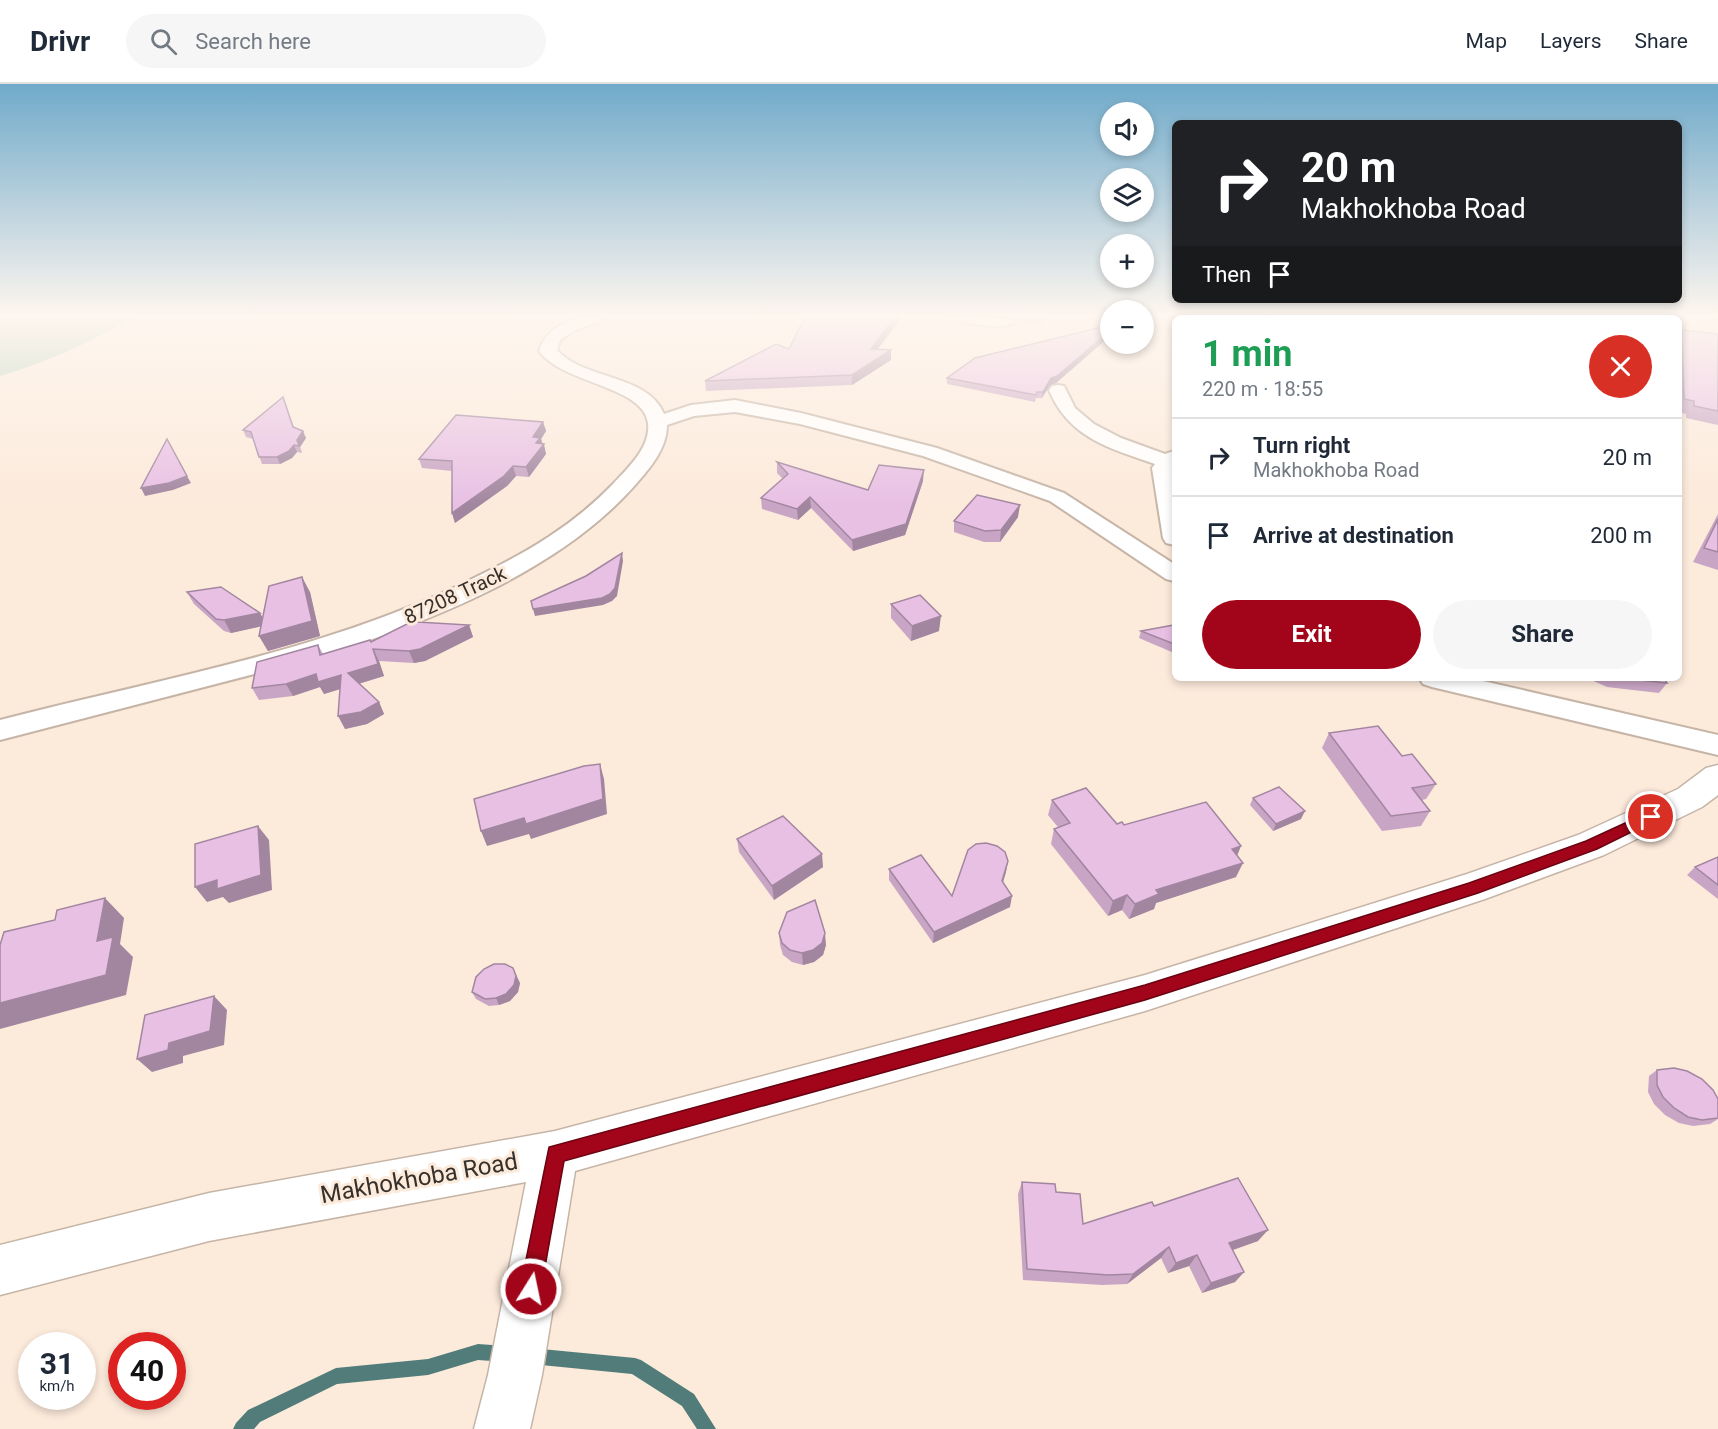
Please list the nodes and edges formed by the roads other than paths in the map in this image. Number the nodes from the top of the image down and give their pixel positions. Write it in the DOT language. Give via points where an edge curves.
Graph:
graph roads {
  1 [pos="602,380"];
  2 [pos="1058,390"];
  3 [pos="658,422"];
  4 [pos="1171,459"];
  5 [pos="1172,526"];
  6 [pos="1172,573"];
  7 [pos="1445,681"];
  8 [pos="0,730"];
  9 [pos="1718,745"];
  10 [pos="1718,777"];
  11 [pos="555,1154"];
  12 [pos="0,1270"];
  13 [pos="502,1429"];
  1 -- 3 [label="street" via="651,405"];
  2 -- 4 [label="street" via="1069,412 1082,423 1122,445"];
  3 -- 6 [label="street" via="690,411 735,406 930,452 1057,497"];
  3 -- 8 [label="street, 87208 Track" via="657,436 644,462 597,512 535,555 446,601 303,654"];
  4 -- 5 [label="street" via="1162,468"];
  7 -- 9 [label="street"];
  10 -- 11 [label="street, Makhokhoba Road" via="1690,798 1592,845 1472,888 1145,993"];
  11 -- 12 [label="street, Makhokhoba Road" via="209,1218"];
  11 -- 13 [label="street"];
}
